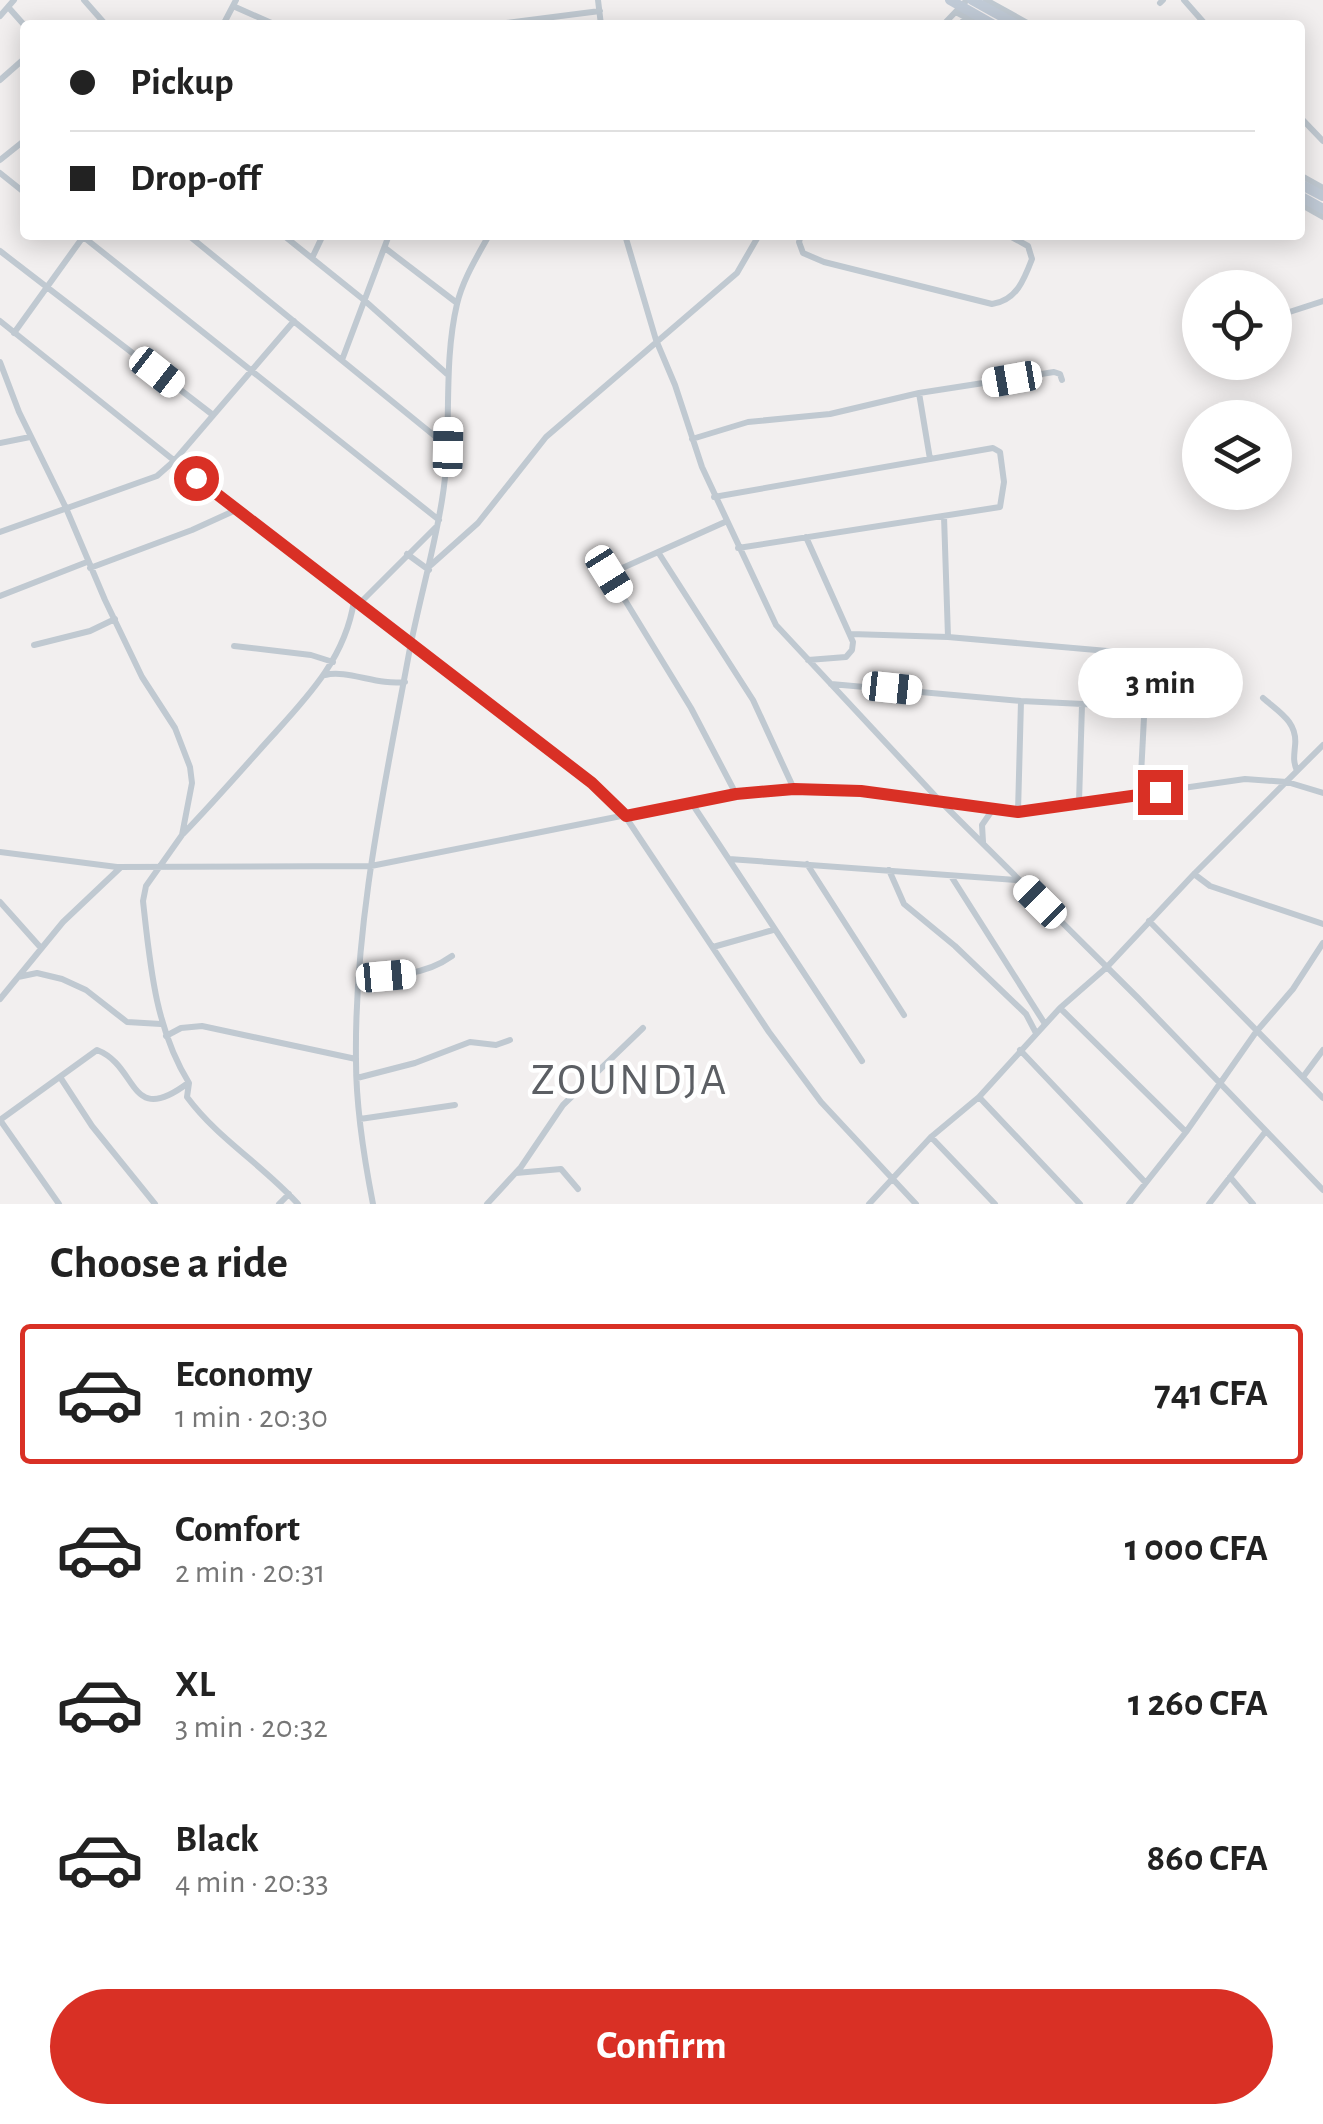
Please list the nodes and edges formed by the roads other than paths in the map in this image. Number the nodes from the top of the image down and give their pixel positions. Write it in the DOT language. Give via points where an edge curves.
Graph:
graph roads {
  1 [pos="84,0"];
  2 [pos="598,0"];
  3 [pos="950,0"];
  4 [pos="1184,0"];
  5 [pos="235,3"];
  6 [pos="11,4"];
  7 [pos="971,6"];
  8 [pos="600,11"];
  9 [pos="0,16"];
  10 [pos="102,20"];
  11 [pos="267,20"];
  12 [pos="530,20"];
  13 [pos="601,20"];
  14 [pos="1005,20"];
  15 [pos="1015,20"];
  16 [pos="1202,20"];
  17 [pos="20,62"];
  18 [pos="0,80"];
  19 [pos="1305,121"];
  20 [pos="1323,141"];
  21 [pos="20,144"];
  22 [pos="0,160"];
  23 [pos="0,173"];
  24 [pos="20,189"];
  25 [pos="79,240"];
  26 [pos="87,240"];
  27 [pos="194,240"];
  28 [pos="290,240"];
  29 [pos="320,240"];
  30 [pos="387,240"];
  31 [pos="486,240"];
  32 [pos="626,240"];
  33 [pos="756,240"];
  34 [pos="800,240"];
  35 [pos="1017,240"];
  36 [pos="385,248"];
  37 [pos="0,251"];
  38 [pos="312,257"];
  39 [pos="46,287"];
  40 [pos="364,300"];
  41 [pos="1323,300"];
  42 [pos="457,303"];
  43 [pos="1292,311"];
  44 [pos="0,321"];
  45 [pos="294,321"];
  46 [pos="14,333"];
  47 [pos="656,340"];
  48 [pos="638,356"];
  49 [pos="662,358"];
  50 [pos="342,360"];
  51 [pos="0,362"];
  52 [pos="250,369"];
  53 [pos="448,375"];
  54 [pos="1062,380"];
  55 [pos="919,394"];
  56 [pos="213,414"];
  57 [pos="30,437"];
  58 [pos="692,439"];
  59 [pos="0,444"];
  60 [pos="448,447"];
  61 [pos="930,459"];
  62 [pos="174,461"];
  63 [pos="714,497"];
  64 [pos="66,508"];
  65 [pos="236,510"];
  66 [pos="944,516"];
  67 [pos="725,522"];
  68 [pos="438,523"];
  69 [pos="0,532"];
  70 [pos="806,536"];
  71 [pos="738,548"];
  72 [pos="658,552"];
  73 [pos="407,554"];
  74 [pos="89,565"];
  75 [pos="429,568"];
  76 [pos="0,596"];
  77 [pos="356,603"];
  78 [pos="115,619"];
  79 [pos="851,634"];
  80 [pos="948,637"];
  81 [pos="411,645"];
  82 [pos="34,646"];
  83 [pos="234,646"];
  84 [pos="807,660"];
  85 [pos="332,662"];
  86 [pos="324,676"];
  87 [pos="405,682"];
  88 [pos="830,684"];
  89 [pos="1263,698"];
  90 [pos="1020,701"];
  91 [pos="1082,704"];
  92 [pos="1145,707"];
  93 [pos="1323,745"];
  94 [pos="1297,772"];
  95 [pos="1287,782"];
  96 [pos="794,789"];
  97 [pos="1323,793"];
  98 [pos="736,794"];
  99 [pos="1140,795"];
  100 [pos="940,801"];
  101 [pos="690,802"];
  102 [pos="1079,802"];
  103 [pos="994,808"];
  104 [pos="1018,812"];
  105 [pos="626,816"];
  106 [pos="182,835"];
  107 [pos="983,845"];
  108 [pos="0,852"];
  109 [pos="992,854"];
  110 [pos="728,859"];
  111 [pos="806,863"];
  112 [pos="371,866"];
  113 [pos="121,867"];
  114 [pos="159,868"];
  115 [pos="889,870"];
  116 [pos="989,870"];
  117 [pos="1194,874"];
  118 [pos="950,875"];
  119 [pos="1018,880"];
  120 [pos="0,902"];
  121 [pos="1149,921"];
  122 [pos="1323,924"];
  123 [pos="773,930"];
  124 [pos="1323,944"];
  125 [pos="713,947"];
  126 [pos="42,948"];
  127 [pos="452,956"];
  128 [pos="1107,968"];
  129 [pos="360,973"];
  130 [pos="18,977"];
  131 [pos="0,1000"];
  132 [pos="1060,1008"];
  133 [pos="904,1015"];
  134 [pos="161,1024"];
  135 [pos="1045,1024"];
  136 [pos="643,1028"];
  137 [pos="1256,1032"];
  138 [pos="1036,1033"];
  139 [pos="166,1036"];
  140 [pos="510,1040"];
  141 [pos="1020,1050"];
  142 [pos="1323,1050"];
  143 [pos="356,1058"];
  144 [pos="862,1061"];
  145 [pos="60,1077"];
  146 [pos="356,1078"];
  147 [pos="1303,1078"];
  148 [pos="189,1082"];
  149 [pos="1220,1083"];
  150 [pos="979,1096"];
  151 [pos="1323,1098"];
  152 [pos="455,1106"];
  153 [pos="360,1118"];
  154 [pos="0,1120"];
  155 [pos="1266,1131"];
  156 [pos="1186,1132"];
  157 [pos="931,1138"];
  158 [pos="515,1173"];
  159 [pos="1230,1177"];
  160 [pos="891,1178"];
  161 [pos="1144,1182"];
  162 [pos="578,1189"];
  163 [pos="1323,1190"];
  164 [pos="289,1194"];
  165 [pos="59,1204"];
  166 [pos="154,1204"];
  167 [pos="279,1204"];
  168 [pos="298,1204"];
  169 [pos="374,1204"];
  170 [pos="487,1204"];
  171 [pos="869,1204"];
  172 [pos="916,1204"];
  173 [pos="995,1204"];
  174 [pos="1080,1204"];
  175 [pos="1129,1204"];
  176 [pos="1208,1204"];
  177 [pos="1253,1204"];
  1 -- 10 [label="street"];
  2 -- 8 [label="street"];
  3 -- 7 [label="main road"];
  4 -- 16 [label="street"];
  5 -- 11 [label="street"];
  6 -- 9 [label="street"];
  7 -- 14 [label="main road"];
  7 -- 15 [label="street"];
  8 -- 12 [label="street"];
  8 -- 13 [label="street"];
  17 -- 18 [label="street"];
  19 -- 20 [label="street"];
  21 -- 22 [label="street"];
  23 -- 24 [label="street"];
  25 -- 39 [label="street"];
  26 -- 52 [label="street"];
  27 -- 45 [label="street"];
  28 -- 38 [label="street"];
  29 -- 38 [label="street"];
  30 -- 36 [label="street"];
  31 -- 42 [label="street"];
  32 -- 47 [label="street"];
  33 -- 47 [label="street" via="736,273"];
  34 -- 35 [label="street" via="803,252 824,262 992,304 1013,295 1032,259"];
  36 -- 40 [label="street"];
  36 -- 42 [label="street"];
  37 -- 39 [label="street"];
  38 -- 40 [label="street"];
  39 -- 46 [label="street"];
  39 -- 56 [label="street"];
  40 -- 50 [label="street"];
  40 -- 53 [label="street"];
  41 -- 43 [label="street"];
  42 -- 53 [label="street"];
  44 -- 46 [label="street"];
  45 -- 50 [label="street"];
  45 -- 52 [label="street"];
  46 -- 62 [label="street"];
  47 -- 48 [label="street"];
  47 -- 49 [label="street"];
  48 -- 49 [label="street"];
  48 -- 75 [label="street" via="546,437 478,523"];
  49 -- 58 [label="street"];
  50 -- 60 [label="street"];
  51 -- 57 [label="street"];
  52 -- 56 [label="street"];
  52 -- 68 [label="street"];
  53 -- 60 [label="street"];
  54 -- 55 [label="street" via="1054,372"];
  55 -- 58 [label="street" via="830,414 748,422"];
  55 -- 61 [label="street"];
  56 -- 62 [label="street"];
  57 -- 59 [label="street"];
  57 -- 64 [label="street"];
  58 -- 63 [label="street"];
  60 -- 68 [label="street"];
  61 -- 63 [label="street"];
  61 -- 66 [label="street" via="1000,452 1002,504"];
  62 -- 64 [label="street" via="157,476"];
  62 -- 65 [label="street"];
  63 -- 67 [label="street"];
  64 -- 69 [label="street"];
  64 -- 74 [label="street"];
  65 -- 74 [label="street"];
  65 -- 77 [label="street"];
  66 -- 70 [label="street"];
  66 -- 80 [label="street"];
  67 -- 71 [label="street"];
  67 -- 72 [label="street"];
  68 -- 73 [label="street"];
  68 -- 75 [label="street"];
  70 -- 71 [label="street"];
  70 -- 79 [label="street"];
  71 -- 84 [label="street" via="776,625"];
  72 -- 96 [label="street" via="745,686"];
  72 -- 98 [label="street" via="609,574"];
  73 -- 75 [label="street"];
  73 -- 77 [label="street"];
  74 -- 76 [label="street"];
  74 -- 78 [label="street"];
  75 -- 81 [label="street"];
  77 -- 81 [label="street"];
  77 -- 85 [label="street"];
  78 -- 82 [label="street"];
  78 -- 106 [label="street" via="190,768"];
  79 -- 80 [label="street"];
  79 -- 84 [label="street" via="846,658"];
  80 -- 92 [label="street" via="1142,654"];
  81 -- 87 [label="street"];
  81 -- 105 [label="street"];
  83 -- 85 [label="street"];
  84 -- 88 [label="street"];
  85 -- 86 [label="street"];
  86 -- 87 [label="street" via="338,672"];
  86 -- 106 [label="street"];
  87 -- 112 [label="street"];
  88 -- 90 [label="street"];
  88 -- 100 [label="street"];
  89 -- 94 [label="street" via="1293,726"];
  90 -- 91 [label="street"];
  90 -- 104 [label="street"];
  91 -- 92 [label="street"];
  91 -- 102 [label="street"];
  92 -- 99 [label="street"];
  93 -- 94 [label="street"];
  94 -- 95 [label="street"];
  95 -- 97 [label="street"];
  95 -- 99 [label="street" via="1245,778"];
  95 -- 117 [label="street"];
  96 -- 98 [label="street"];
  96 -- 100 [label="street"];
  98 -- 101 [label="street"];
  99 -- 102 [label="street"];
  100 -- 103 [label="street"];
  100 -- 107 [label="street"];
  101 -- 105 [label="street"];
  101 -- 110 [label="street"];
  102 -- 104 [label="street"];
  103 -- 104 [label="street"];
  103 -- 107 [label="street" via="982,824"];
  105 -- 112 [label="street"];
  105 -- 125 [label="street"];
  106 -- 114 [label="street"];
  107 -- 109 [label="street"];
  108 -- 113 [label="street"];
  109 -- 116 [label="street"];
  109 -- 119 [label="street"];
  110 -- 111 [label="street"];
  110 -- 123 [label="street"];
  111 -- 115 [label="street"];
  111 -- 133 [label="street"];
  112 -- 114 [label="street"];
  112 -- 129 [label="street"];
  113 -- 114 [label="street"];
  113 -- 126 [label="street"];
  114 -- 134 [label="street" via="142,901"];
  115 -- 118 [label="street"];
  115 -- 138 [label="street" via="904,904 1026,1014"];
  116 -- 118 [label="street"];
  116 -- 119 [label="street"];
  117 -- 121 [label="street"];
  117 -- 122 [label="street" via="1210,886"];
  118 -- 135 [label="street"];
  119 -- 128 [label="street"];
  120 -- 126 [label="street"];
  121 -- 128 [label="street"];
  121 -- 137 [label="street"];
  123 -- 125 [label="street"];
  123 -- 144 [label="street"];
  124 -- 137 [label="street"];
  125 -- 160 [label="street" via="820,1102"];
  126 -- 130 [label="street"];
  127 -- 129 [label="street" via="417,973"];
  128 -- 132 [label="street"];
  128 -- 149 [label="street"];
  129 -- 143 [label="street"];
  130 -- 131 [label="street"];
  130 -- 134 [label="street" via="62,979 127,1022"];
  132 -- 135 [label="street"];
  132 -- 156 [label="street"];
  134 -- 139 [label="street"];
  135 -- 138 [label="street"];
  136 -- 158 [label="street" via="563,1105"];
  137 -- 147 [label="street"];
  137 -- 149 [label="street"];
  138 -- 141 [label="street"];
  139 -- 143 [label="street" via="202,1026"];
  139 -- 148 [label="street"];
  140 -- 146 [label="street" via="470,1042"];
  141 -- 150 [label="street"];
  141 -- 161 [label="street"];
  142 -- 147 [label="street"];
  143 -- 146 [label="street"];
  145 -- 148 [label="street" via="96,1050 150,1099 168,1098"];
  145 -- 154 [label="street"];
  145 -- 166 [label="street"];
  146 -- 153 [label="street"];
  147 -- 151 [label="street"];
  148 -- 164 [label="street" via="187,1098 207,1124"];
  149 -- 155 [label="street"];
  149 -- 156 [label="street"];
  150 -- 157 [label="street"];
  150 -- 174 [label="street"];
  152 -- 153 [label="street"];
  153 -- 169 [label="street"];
  154 -- 165 [label="street"];
  155 -- 159 [label="street"];
  155 -- 163 [label="street"];
  156 -- 161 [label="street"];
  157 -- 160 [label="street"];
  157 -- 173 [label="street"];
  158 -- 162 [label="street" via="560,1169"];
  158 -- 170 [label="street"];
  159 -- 176 [label="street"];
  159 -- 177 [label="street"];
  160 -- 171 [label="street"];
  160 -- 172 [label="street"];
  161 -- 175 [label="street"];
  164 -- 167 [label="street"];
  164 -- 168 [label="street"];
}
